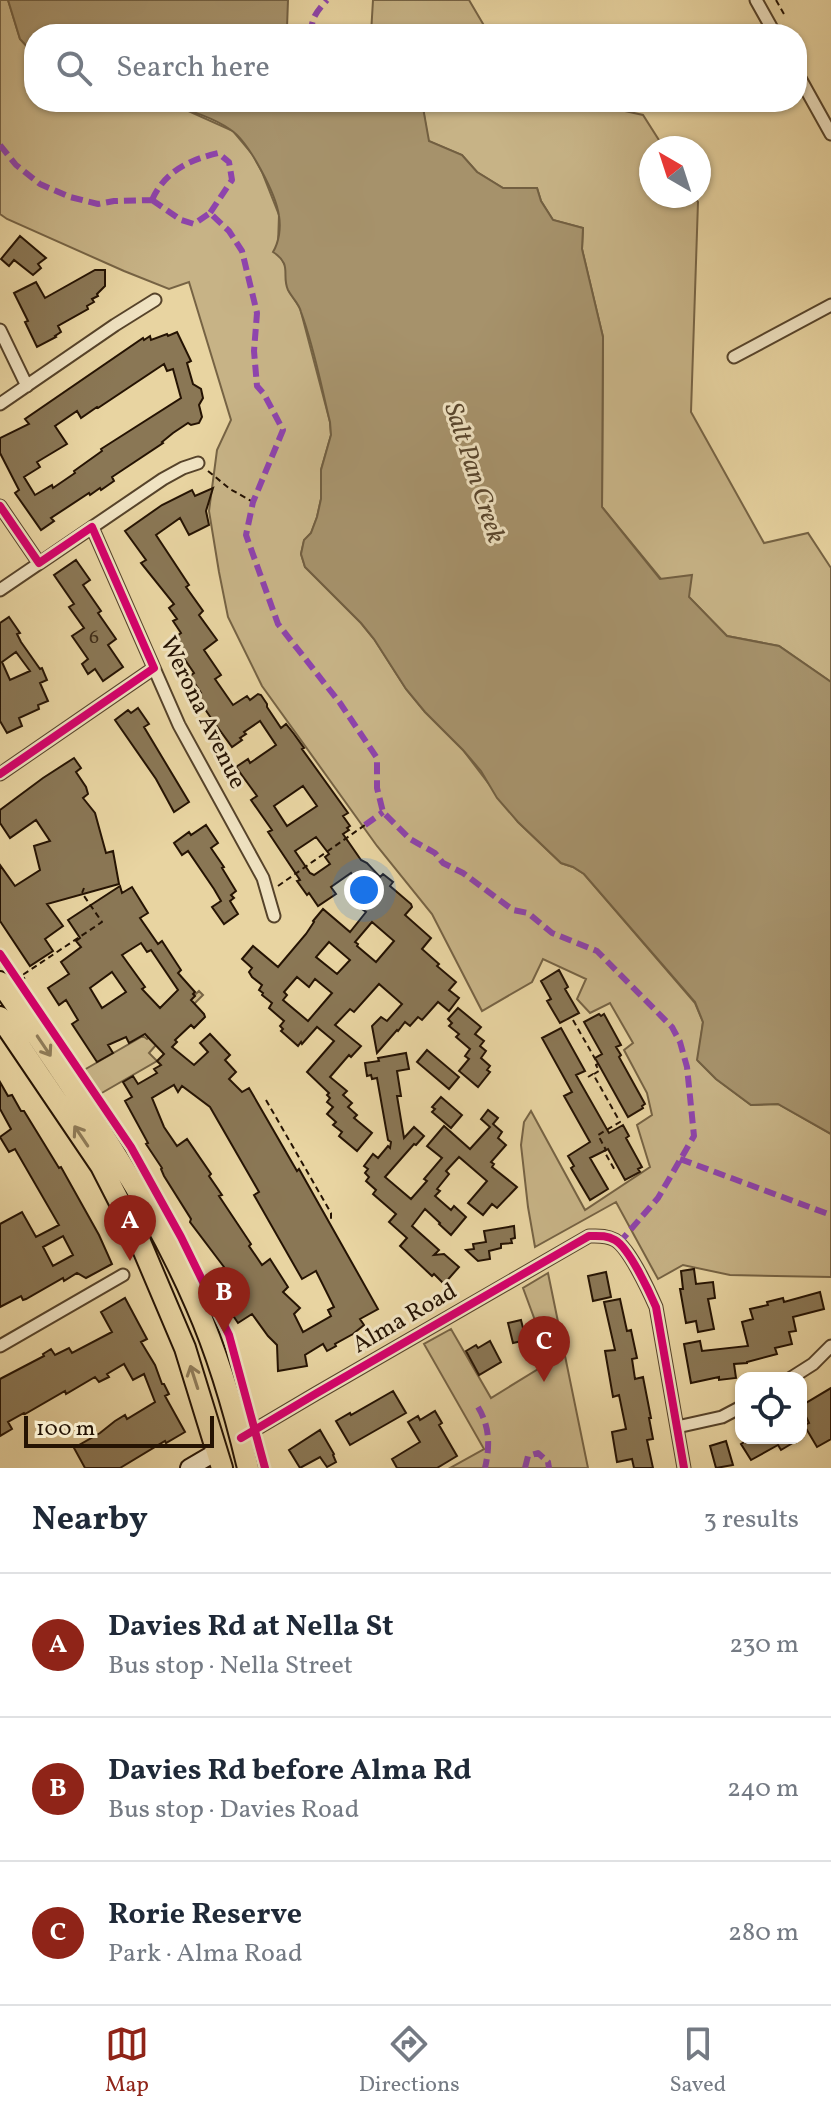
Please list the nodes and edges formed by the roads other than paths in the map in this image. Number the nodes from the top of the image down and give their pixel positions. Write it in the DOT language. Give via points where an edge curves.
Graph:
graph roads {
  1 [pos="756,0"];
  2 [pos="769,24"];
  3 [pos="807,91"];
  4 [pos="831,134"];
  5 [pos="155,300"];
  6 [pos="831,305"];
  7 [pos="0,330"];
  8 [pos="734,357"];
  9 [pos="27,386"];
  10 [pos="0,404"];
  11 [pos="198,463"];
  12 [pos="0,506"];
  13 [pos="92,527"];
  14 [pos="39,563"];
  15 [pos="0,590"];
  16 [pos="154,668"];
  17 [pos="0,774"];
  18 [pos="274,916"];
  19 [pos="3,986"];
  20 [pos="0,1017"];
  21 [pos="123,1275"];
  22 [pos="0,1346"];
  23 [pos="831,1346"];
  24 [pos="800,1372"];
  25 [pos="735,1410"];
  26 [pos="677,1427"];
  27 [pos="241,1438"];
  28 [pos="220,1460"];
  29 [pos="189,1468"];
  30 [pos="248,1468"];
  31 [pos="684,1468"];
  1 -- 2 [label="street"];
  3 -- 4 [label="street"];
  5 -- 9 [label="street"];
  6 -- 8 [label="street"];
  7 -- 9 [label="street"];
  9 -- 10 [label="street"];
  11 -- 13 [label="street" via="173,472"];
  12 -- 14 [label="street"];
  13 -- 14 [label="street"];
  13 -- 16 [label="street, Werona Avenue"];
  14 -- 15 [label="street"];
  16 -- 17 [label="street"];
  16 -- 18 [label="street, Werona Avenue" via="187,741 263,878"];
  19 -- 27 [label="highway, one-way" via="102,1130 149,1211 197,1306"];
  28 -- 20 [label="highway, one-way" via="180,1336 120,1203 83,1138"];
  21 -- 22 [label="street"];
  23 -- 24 [label="street"];
  25 -- 26 [label="street"];
  26 -- 27 [label="street, Alma Road" via="656,1307 619,1243 603,1235 589,1236"];
  26 -- 31 [label="street"];
  27 -- 28 [label="highway, Alma Road"];
  27 -- 30 [label="highway"];
  28 -- 29 [label="main road, Alma Road"];
}
